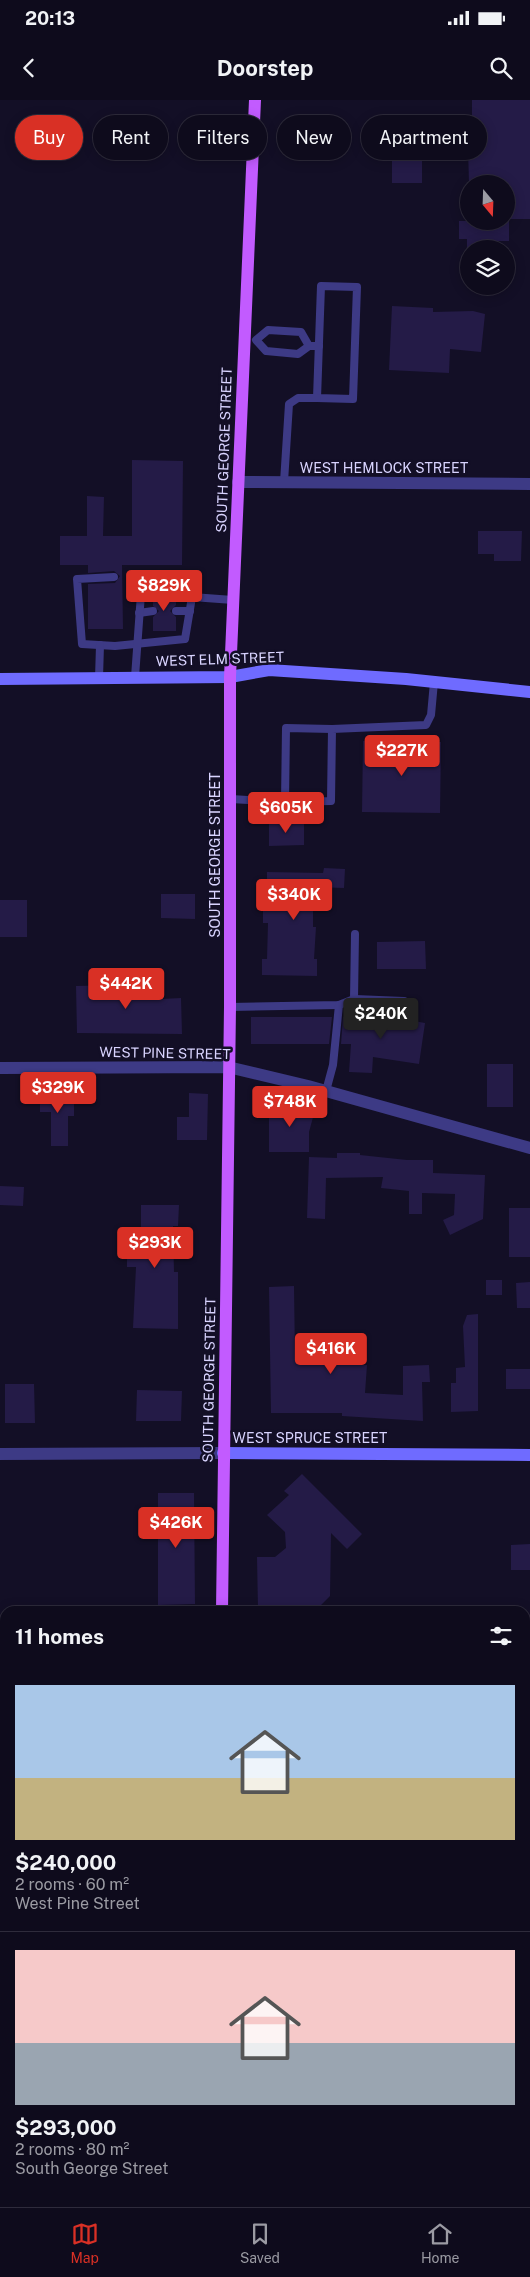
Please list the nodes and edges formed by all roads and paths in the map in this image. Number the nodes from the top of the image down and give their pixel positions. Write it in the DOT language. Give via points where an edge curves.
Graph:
graph roads {
  1 [pos="255,100"];
  2 [pos="250,340"];
  3 [pos="309,346"];
  4 [pos="319,346"];
  5 [pos="317,398"];
  6 [pos="238,482"];
  7 [pos="284,482"];
  8 [pos="530,484"];
  9 [pos="114,578"];
  10 [pos="192,597"];
  11 [pos="233,600"];
  12 [pos="176,611"];
  13 [pos="190,611"];
  14 [pos="154,612"];
  15 [pos="139,613"];
  16 [pos="137,644"];
  17 [pos="100,645"];
  18 [pos="230,677"];
  19 [pos="99,678"];
  20 [pos="135,678"];
  21 [pos="0,679"];
  22 [pos="434,682"];
  23 [pos="530,692"];
  24 [pos="332,729"];
  25 [pos="231,799"];
  26 [pos="285,802"];
  27 [pos="354,934"];
  28 [pos="354,999"];
  29 [pos="404,1001"];
  30 [pos="340,1006"];
  31 [pos="230,1007"];
  32 [pos="228,1067"];
  33 [pos="0,1068"];
  34 [pos="326,1091"];
  35 [pos="530,1148"];
  36 [pos="223,1453"];
  37 [pos="0,1454"];
  38 [pos="530,1454"];
  39 [pos="222,1606"];
  1 -- 2 [label="main road, SOUTH GEORGE STREET"];
  2 -- 3 [label="lane" via="266,351 298,354"];
  2 -- 3 [label="lane" via="268,330 301,332"];
  2 -- 6 [label="main road, SOUTH GEORGE STREET"];
  3 -- 4 [label="lane"];
  4 -- 5 [label="lane"];
  4 -- 5 [label="lane" via="321,286 357,288 353,399"];
  5 -- 7 [label="lane" via="298,398 289,404"];
  6 -- 7 [label="street, WEST HEMLOCK STREET"];
  6 -- 11 [label="main road, SOUTH GEORGE STREET"];
  7 -- 8 [label="street, WEST HEMLOCK STREET"];
  9 -- 17 [label="lane" via="77,579 82,644"];
  10 -- 11 [label="lane"];
  10 -- 13 [label="lane"];
  10 -- 15 [label="lane" via="191,580 142,580"];
  11 -- 18 [label="main road, SOUTH GEORGE STREET"];
  12 -- 13 [label="lane"];
  13 -- 16 [label="lane" via="184,639"];
  14 -- 15 [label="lane"];
  15 -- 16 [label="lane"];
  16 -- 17 [label="lane"];
  16 -- 20 [label="lane"];
  17 -- 19 [label="lane"];
  18 -- 20 [label="street, WEST ELM STREET"];
  18 -- 22 [label="street, WEST ELM STREET" via="269,670"];
  18 -- 25 [label="main road, SOUTH GEORGE STREET"];
  19 -- 20 [label="street, WEST ELM STREET"];
  19 -- 21 [label="street, WEST ELM STREET"];
  22 -- 23 [label="street, WEST ELM STREET"];
  22 -- 24 [label="lane" via="431,715 426,724"];
  24 -- 26 [label="lane" via="331,801"];
  24 -- 26 [label="lane" via="286,728"];
  25 -- 26 [label="lane"];
  25 -- 31 [label="main road, SOUTH GEORGE STREET"];
  27 -- 28 [label="lane"];
  28 -- 29 [label="lane"];
  28 -- 30 [label="lane"];
  30 -- 31 [label="lane"];
  30 -- 34 [label="lane" via="334,1065"];
  31 -- 32 [label="main road, SOUTH GEORGE STREET"];
  32 -- 33 [label="street, WEST PINE STREET"];
  32 -- 34 [label="street, WEST PINE STREET"];
  32 -- 36 [label="main road, SOUTH GEORGE STREET"];
  34 -- 35 [label="street, WEST PINE STREET"];
  36 -- 37 [label="street, WEST SPRUCE STREET"];
  36 -- 38 [label="street, WEST SPRUCE STREET"];
  36 -- 39 [label="main road, SOUTH GEORGE STREET"];
}
